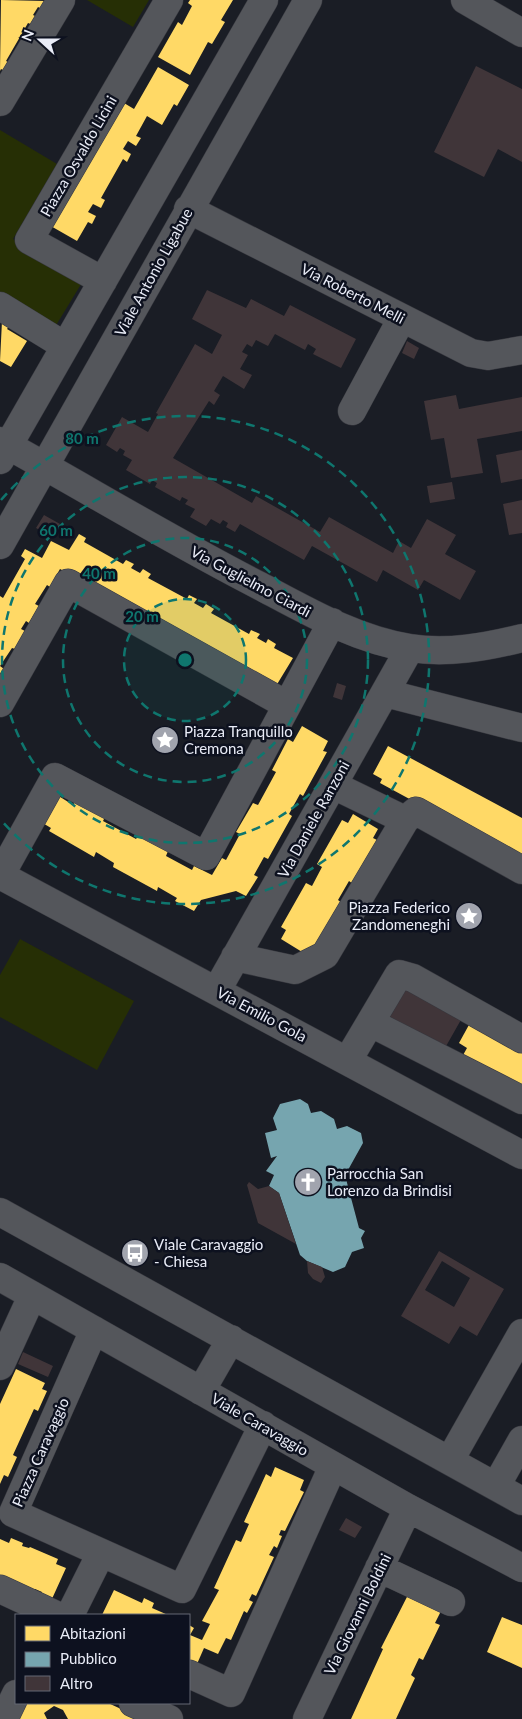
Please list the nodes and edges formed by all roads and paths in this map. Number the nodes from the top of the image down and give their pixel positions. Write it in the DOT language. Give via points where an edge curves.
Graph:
graph roads {
  1 [pos="61,0"];
  2 [pos="169,0"];
  3 [pos="264,0"];
  4 [pos="308,0"];
  5 [pos="465,0"];
  6 [pos="522,33"];
  7 [pos="0,102"];
  8 [pos="188,209"];
  9 [pos="103,281"];
  10 [pos="0,306"];
  11 [pos="402,318"];
  12 [pos="65,346"];
  13 [pos="522,350"];
  14 [pos="352,411"];
  15 [pos="3,449"];
  16 [pos="44,467"];
  17 [pos="0,545"];
  18 [pos="332,622"];
  19 [pos="522,638"];
  20 [pos="410,648"];
  21 [pos="385,693"];
  22 [pos="0,703"];
  23 [pos="287,706"];
  24 [pos="522,728"];
  25 [pos="333,785"];
  26 [pos="405,820"];
  27 [pos="522,870"];
  28 [pos="0,875"];
  29 [pos="236,957"];
  30 [pos="217,990"];
  31 [pos="371,1023"];
  32 [pos="522,1039"];
  33 [pos="348,1060"];
  34 [pos="522,1100"];
  35 [pos="522,1155"];
  36 [pos="0,1212"];
  37 [pos="0,1278"];
  38 [pos="32,1296"];
  39 [pos="94,1330"];
  40 [pos="522,1333"];
  41 [pos="231,1339"];
  42 [pos="0,1366"];
  43 [pos="513,1368"];
  44 [pos="201,1391"];
  45 [pos="262,1426"];
  46 [pos="522,1440"];
  47 [pos="450,1460"];
  48 [pos="333,1466"];
  49 [pos="496,1486"];
  50 [pos="522,1501"];
  51 [pos="408,1508"];
  52 [pos="101,1553"];
  53 [pos="379,1568"];
  54 [pos="522,1568"];
  55 [pos="0,1589"];
  56 [pos="451,1602"];
  57 [pos="54,1614"];
  58 [pos="70,1614"];
  59 [pos="190,1674"];
  60 [pos="15,1696"];
  61 [pos="135,1704"];
  62 [pos="4,1719"];
  63 [pos="168,1719"];
  64 [pos="307,1719"];
  1 -- 7 [label="street"];
  2 -- 9 [label="street, Piazza Osvaldo Licini" via="29,240"];
  3 -- 9 [label="street"];
  4 -- 8 [label="street, Viale Antonio Ligabue"];
  5 -- 6 [label="street"];
  8 -- 11 [label="street, Via Roberto Melli"];
  8 -- 16 [label="street, Viale Antonio Ligabue"];
  9 -- 12 [label="street"];
  10 -- 12 [label="street"];
  11 -- 13 [label="street, Via Roberto Melli" via="472,353 488,356"];
  11 -- 14 [label="street"];
  12 -- 15 [label="street"];
  15 -- 16 [label="street, Via Guglielmo Ciardi"];
  16 -- 17 [label="street, Viale Antonio Ligabue"];
  16 -- 18 [label="street, Via Guglielmo Ciardi" via="242,577"];
  18 -- 20 [label="street, Via Guglielmo Ciardi" via="386,643"];
  18 -- 23 [label="street"];
  19 -- 20 [label="street, Via Guglielmo Ciardi" via="440,651"];
  20 -- 21 [label="street, Via Daniele Ranzoni"];
  21 -- 24 [label="street"];
  21 -- 25 [label="street, Via Daniele Ranzoni"];
  22 -- 23 [label="street" via="68,583"];
  23 -- 28 [label="street" via="206,856 54,777"];
  25 -- 26 [label="street"];
  25 -- 29 [label="street, Via Daniele Ranzoni"];
  26 -- 27 [label="street" via="416,811"];
  26 -- 29 [label="street" via="326,955 294,970"];
  28 -- 30 [label="street, Via Emilio Gola"];
  29 -- 30 [label="street, Via Daniele Ranzoni"];
  30 -- 33 [label="street, Via Emilio Gola"];
  31 -- 32 [label="street" via="399,974 413,978"];
  31 -- 33 [label="street"];
  31 -- 34 [label="street"];
  33 -- 35 [label="street, Via Emilio Gola"];
  36 -- 41 [label="street"];
  37 -- 38 [label="street, Viale Caravaggio"];
  38 -- 39 [label="street, Viale Caravaggio"];
  38 -- 42 [label="street"];
  39 -- 44 [label="street, Viale Caravaggio"];
  39 -- 52 [label="street, Piazza Caravaggio" via="13,1513"];
  40 -- 43 [label="street"];
  41 -- 44 [label="street"];
  41 -- 47 [label="street"];
  43 -- 47 [label="street"];
  44 -- 45 [label="street, Viale Caravaggio"];
  45 -- 48 [label="street, Viale Caravaggio"];
  45 -- 52 [label="street, Piazza Caravaggio" via="182,1590"];
  46 -- 49 [label="street"];
  47 -- 49 [label="street"];
  48 -- 51 [label="street, Viale Caravaggio"];
  48 -- 59 [label="street" via="231,1693"];
  49 -- 50 [label="street"];
  51 -- 53 [label="street, Via Giovanni Boldini"];
  51 -- 54 [label="street, Viale Caravaggio"];
  52 -- 58 [label="street"];
  53 -- 56 [label="street"];
  53 -- 64 [label="street, Via Giovanni Boldini"];
  55 -- 57 [label="street"];
  60 -- 62 [label="street"];
  61 -- 63 [label="street"];
}
